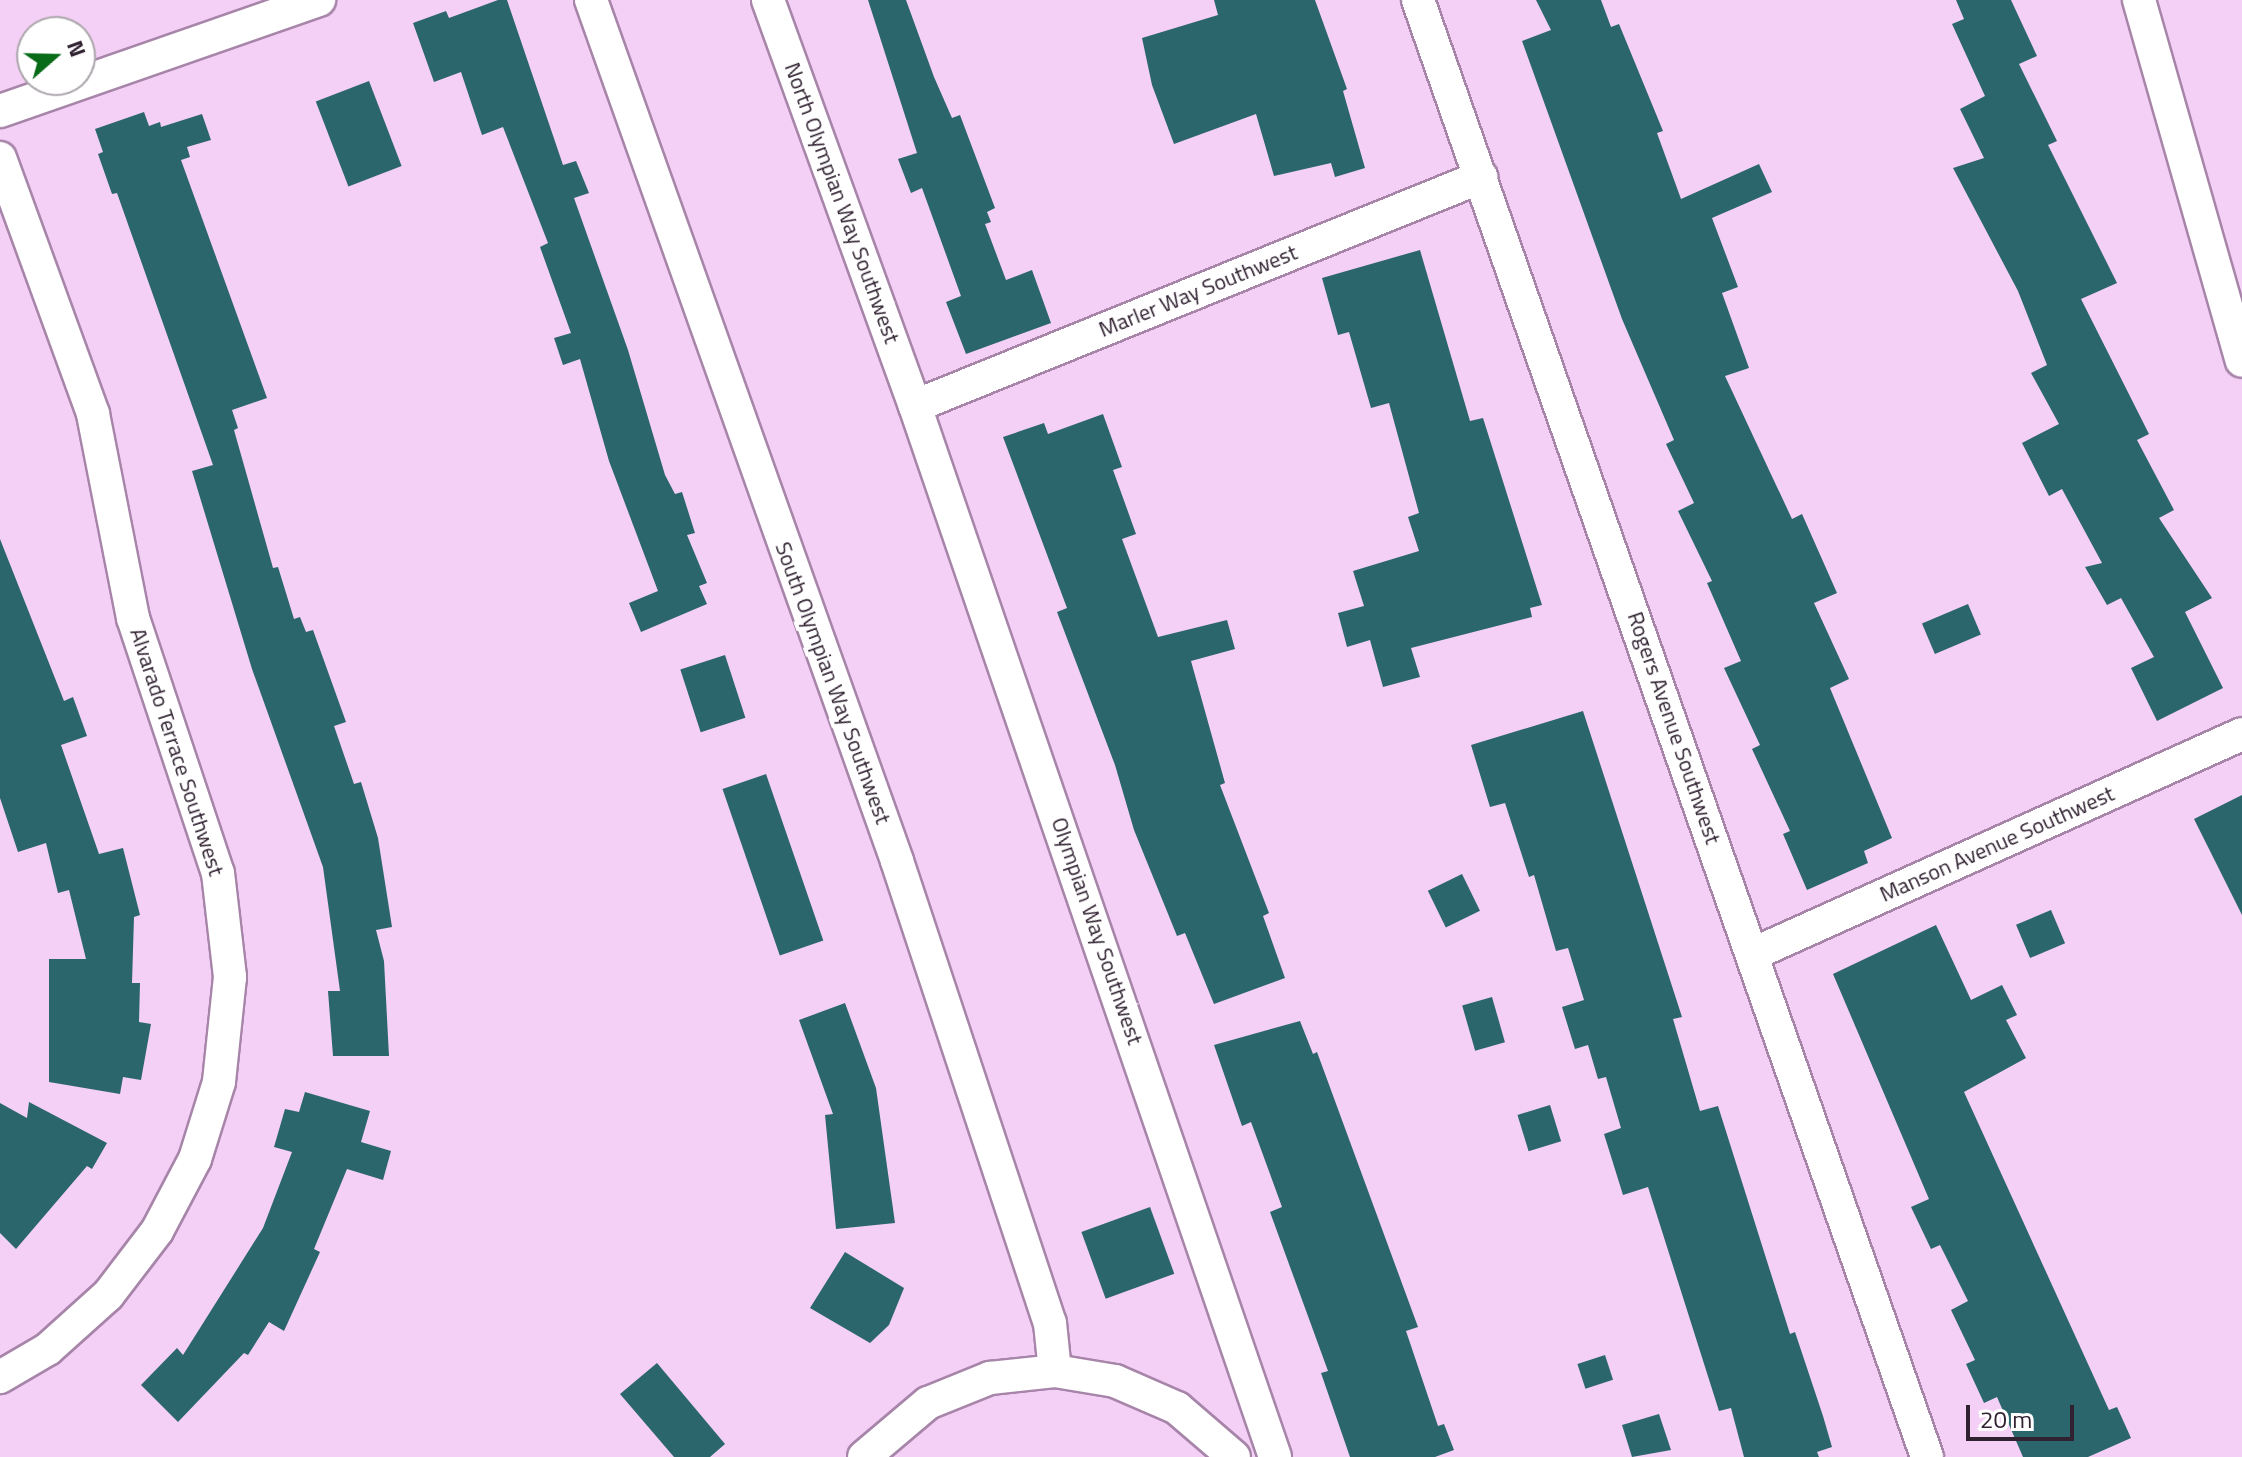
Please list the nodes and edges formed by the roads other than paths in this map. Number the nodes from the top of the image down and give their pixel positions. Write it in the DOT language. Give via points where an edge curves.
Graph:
graph roads {
  1 [pos="319,0"];
  2 [pos="591,0"];
  3 [pos="768,0"];
  4 [pos="1418,0"];
  5 [pos="2139,0"];
  6 [pos="0,111"];
  7 [pos="0,158"];
  8 [pos="1481,177"];
  9 [pos="2242,361"];
  10 [pos="915,406"];
  11 [pos="2242,734"];
  12 [pos="1753,954"];
  13 [pos="1055,1371"];
  14 [pos="0,1377"];
  15 [pos="864,1457"];
  16 [pos="1234,1457"];
  17 [pos="1275,1457"];
  18 [pos="1927,1457"];
  1 -- 6 [label="street"];
  2 -- 13 [label="street, South Olympian Way Southwest" via="897,861 1050,1323"];
  3 -- 10 [label="street, North Olympian Way Southwest"];
  4 -- 8 [label="street, Rogers Avenue Southwest"];
  5 -- 9 [label="street"];
  7 -- 14 [label="street, Alvarado Terrace Southwest" via="93,414 133,618 218,873 230,977 219,1082 195,1159 157,1231 108,1295 48,1349"];
  8 -- 10 [label="street, Marler Way Southwest"];
  8 -- 12 [label="street, Rogers Avenue Southwest"];
  10 -- 17 [label="street, Olympian Way Southwest"];
  11 -- 12 [label="street, Manson Avenue Southwest"];
  12 -- 18 [label="street, Rogers Avenue Southwest"];
  13 -- 15 [label="street" via="990,1378 928,1403"];
  13 -- 16 [label="street" via="1115,1381 1177,1408"];
}
